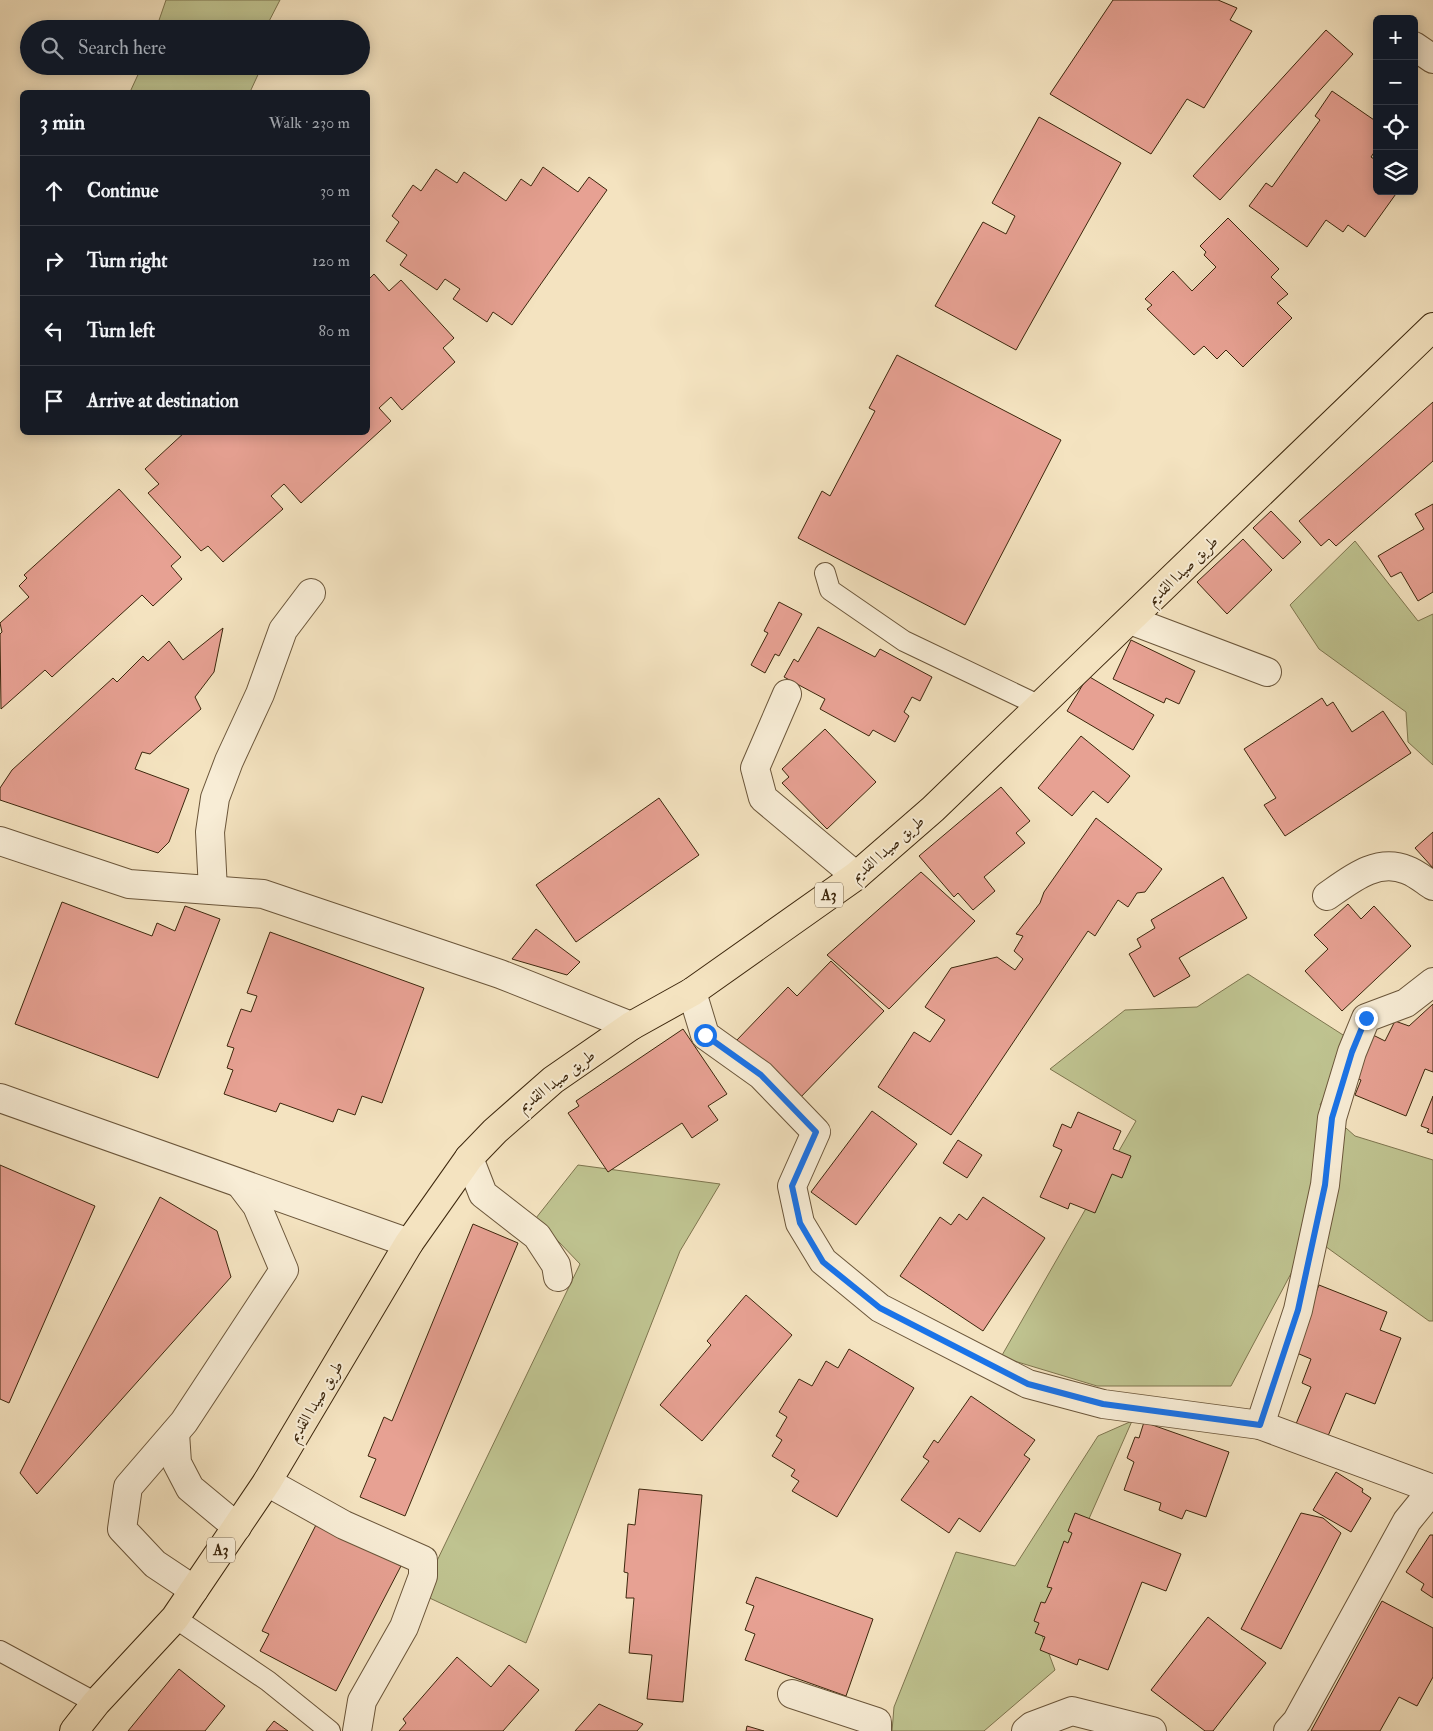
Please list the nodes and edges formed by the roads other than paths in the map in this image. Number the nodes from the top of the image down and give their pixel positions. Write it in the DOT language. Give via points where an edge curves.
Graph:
graph roads {
  1 [pos="1418,49"];
  2 [pos="1433,59"];
  3 [pos="1433,327"];
  4 [pos="824,573"];
  5 [pos="311,593"];
  6 [pos="1130,620"];
  7 [pos="1267,672"];
  8 [pos="786,694"];
  9 [pos="1038,705"];
  10 [pos="0,841"];
  11 [pos="856,876"];
  12 [pos="1433,886"];
  13 [pos="213,890"];
  14 [pos="1327,896"];
  15 [pos="1433,982"];
  16 [pos="692,992"];
  17 [pos="631,1026"];
  18 [pos="0,1098"];
  19 [pos="469,1158"];
  20 [pos="241,1185"];
  21 [pos="409,1243"];
  22 [pos="558,1277"];
  23 [pos="1260,1425"];
  24 [pos="176,1432"];
  25 [pos="267,1482"];
  26 [pos="1433,1489"];
  27 [pos="237,1527"];
  28 [pos="194,1590"];
  29 [pos="175,1618"];
  30 [pos="3,1658"];
  31 [pos="792,1694"];
  32 [pos="96,1703"];
  33 [pos="74,1731"];
  34 [pos="330,1731"];
  35 [pos="357,1731"];
  36 [pos="877,1731"];
  37 [pos="1026,1731"];
  38 [pos="1152,1731"];
  39 [pos="1288,1731"];
  1 -- 2 [label="street"];
  3 -- 6 [label="highway, طريق صيدا القديم / A3"];
  4 -- 9 [label="lane" via="830,590 904,641"];
  5 -- 13 [label="street" via="283,630 216,798 210,832"];
  6 -- 7 [label="street"];
  6 -- 9 [label="highway, طريق صيدا القديم / A3"];
  8 -- 11 [label="street" via="754,768 763,798"];
  9 -- 11 [label="highway, طريق صيدا القديم / A3" via="933,809"];
  10 -- 13 [label="street" via="129,884"];
  11 -- 16 [label="highway, طريق صيدا القديم / A3"];
  12 -- 14 [label="street" via="1407,869 1386,866 1364,870"];
  13 -- 17 [label="street" via="263,894 500,974"];
  15 -- 23 [label="street" via="1406,1003 1366,1018 1352,1052 1332,1118 1325,1185 1298,1310"];
  16 -- 17 [label="highway, طريق صيدا القديم / A3"];
  16 -- 23 [label="street" via="705,1035 761,1075 816,1132 792,1186 800,1223 823,1262 880,1308 1028,1384 1103,1404"];
  17 -- 19 [label="highway, طريق صيدا القديم / A3" via="553,1080"];
  18 -- 20 [label="street"];
  19 -- 21 [label="highway, طريق صيدا القديم / A3"];
  19 -- 22 [label="street" via="483,1194 537,1236 556,1265"];
  20 -- 21 [label="street"];
  20 -- 24 [label="street" via="257,1206 284,1270"];
  21 -- 25 [label="highway, طريق صيدا القديم / A3"];
  23 -- 26 [label="street"];
  24 -- 27 [label="street" via="176,1463 190,1488"];
  24 -- 28 [label="street" via="128,1487 122,1529 155,1564"];
  25 -- 27 [label="highway, A3"];
  25 -- 35 [label="street" via="344,1525 423,1560 423,1576 404,1627 362,1701"];
  26 -- 39 [label="street" via="1407,1521 1297,1721"];
  27 -- 28 [label="highway, A3"];
  28 -- 29 [label="highway, A3"];
  29 -- 32 [label="highway, A3"];
  29 -- 34 [label="lane" via="268,1681"];
  30 -- 32 [label="lane"];
  31 -- 36 [label="street" via="877,1722"];
  32 -- 33 [label="highway, A3"];
  37 -- 38 [label="street" via="1072,1711"];
}
